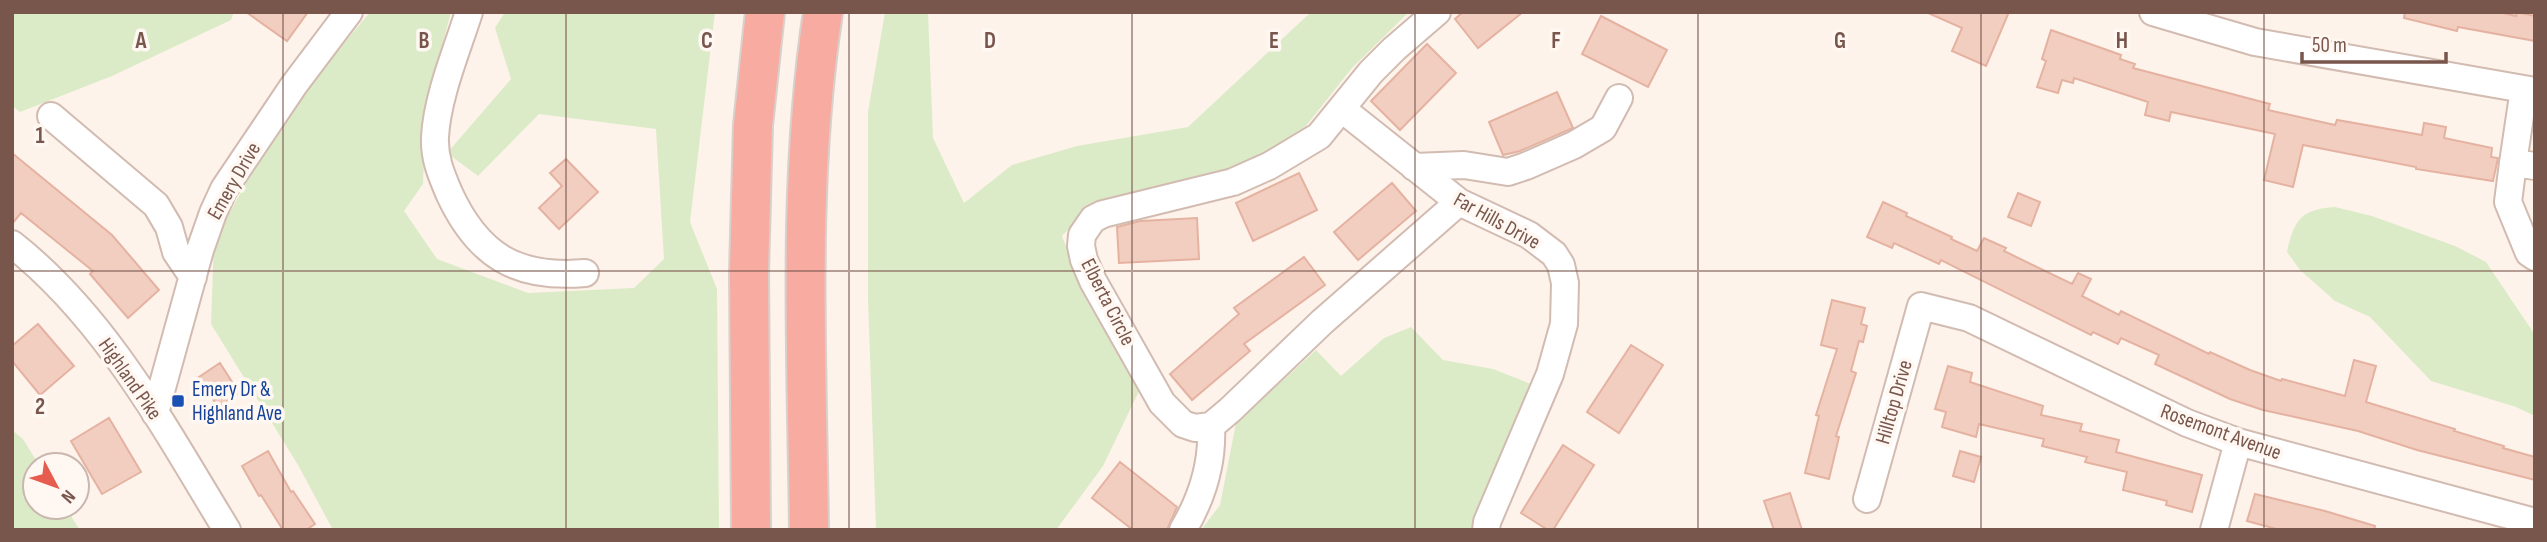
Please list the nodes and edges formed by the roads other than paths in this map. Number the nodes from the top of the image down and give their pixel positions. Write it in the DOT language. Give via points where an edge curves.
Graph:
graph roads {
  1 [pos="349,12"];
  2 [pos="469,12"];
  3 [pos="765,12"];
  4 [pos="823,12"];
  5 [pos="1437,12"];
  6 [pos="2153,12"];
  7 [pos="2530,90"];
  8 [pos="1619,98"];
  9 [pos="1342,109"];
  10 [pos="51,116"];
  11 [pos="2524,164"];
  12 [pos="1414,167"];
  13 [pos="1459,202"];
  14 [pos="12,244"];
  15 [pos="2535,257"];
  16 [pos="585,273"];
  17 [pos="193,277"];
  18 [pos="1921,306"];
  19 [pos="155,413"];
  20 [pos="1211,426"];
  21 [pos="2238,442"];
  22 [pos="1867,499"];
  23 [pos="2535,522"];
  24 [pos="227,530"];
  25 [pos="751,530"];
  26 [pos="809,530"];
  27 [pos="1183,530"];
  28 [pos="1486,530"];
  29 [pos="2214,530"];
  1 -- 17 [label="street, Emery Drive" via="225,189"];
  2 -- 16 [label="street" via="435,134 440,173 461,218 494,253 531,272"];
  3 -- 25 [label="highway" via="752,144"];
  4 -- 26 [label="highway" via="809,144"];
  5 -- 9 [label="street, Elberta Circle" via="1371,72"];
  6 -- 7 [label="street" via="2255,42"];
  7 -- 11 [label="street"];
  8 -- 12 [label="street" via="1603,128 1526,166 1508,172 1464,165"];
  9 -- 12 [label="street, Far Hills Drive"];
  9 -- 20 [label="street, Elberta Circle" via="1319,136 1269,166 1233,182 1103,214 1093,219 1082,235 1084,260 1093,281 1163,403 1183,424"];
  10 -- 17 [label="street" via="156,205 176,252"];
  11 -- 15 [label="street" via="2508,202 2529,253"];
  12 -- 13 [label="street, Far Hills Drive"];
  13 -- 20 [label="street"];
  13 -- 28 [label="street, Far Hills Drive" via="1537,241 1554,254 1566,283 1564,324 1550,374"];
  14 -- 19 [label="street, Highland Pike" via="70,298 120,359"];
  17 -- 19 [label="street, Emery Drive"];
  18 -- 21 [label="street, Rosemont Avenue" via="1969,318 2187,423"];
  18 -- 22 [label="street, Hilltop Drive"];
  19 -- 24 [label="street, Highland Pike"];
  20 -- 27 [label="street" via="1212,446 1203,488"];
  21 -- 23 [label="street, Rosemont Avenue"];
  21 -- 29 [label="street"];
}
